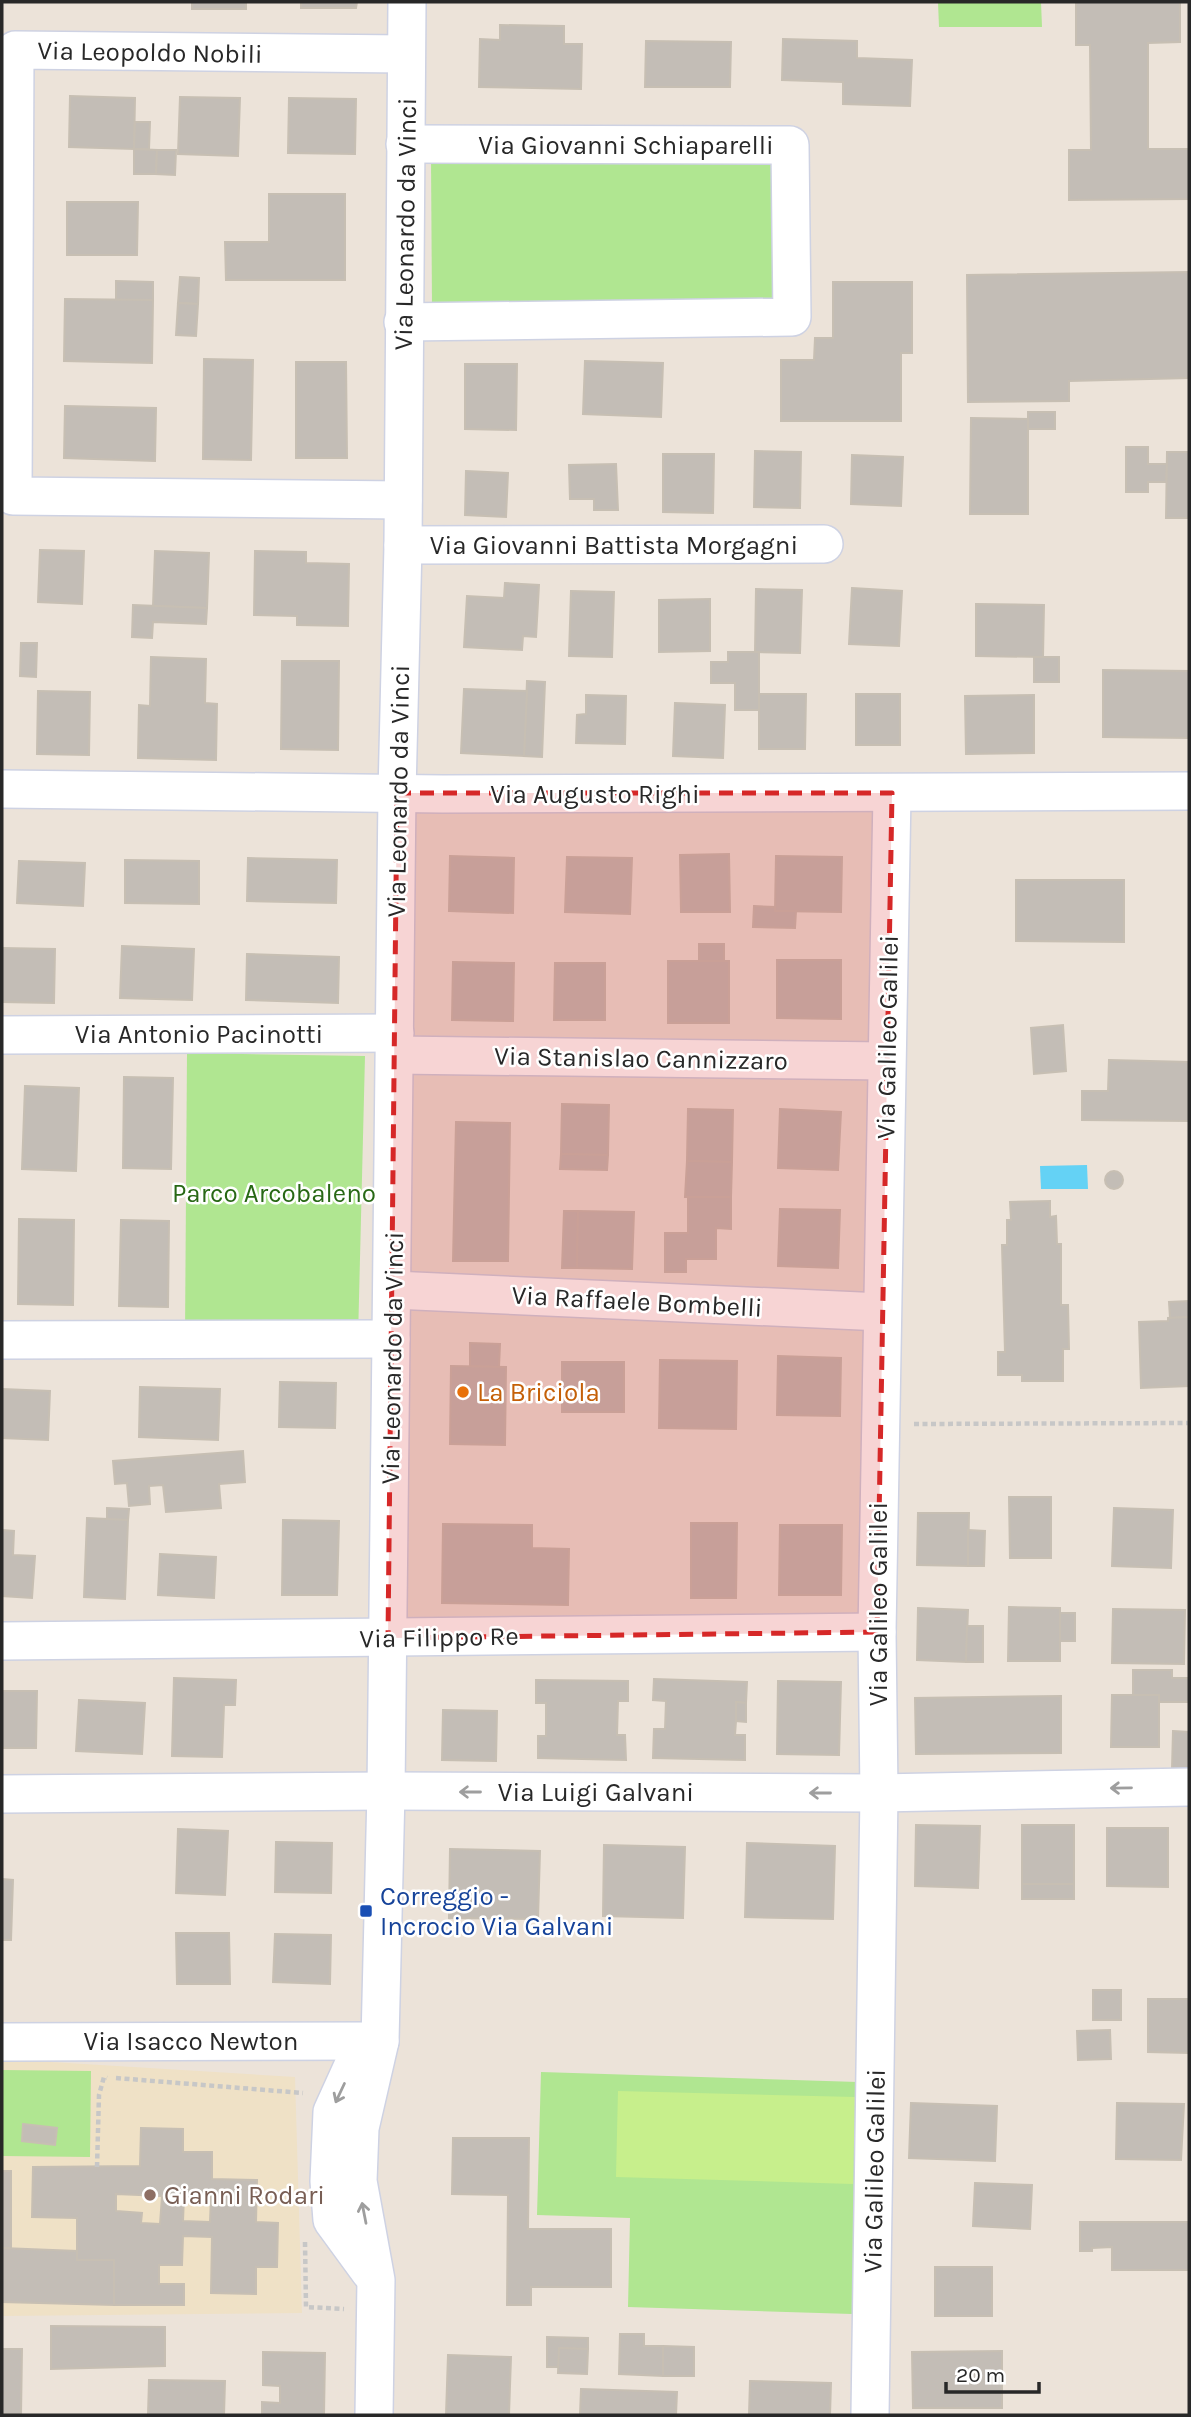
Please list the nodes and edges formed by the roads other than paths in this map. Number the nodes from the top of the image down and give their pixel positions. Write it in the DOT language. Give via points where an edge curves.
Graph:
graph roads {
  1 [pos="407,2"];
  2 [pos="407,54"];
  3 [pos="405,144"];
  4 [pos="403,322"];
  5 [pos="403,500"];
  6 [pos="824,544"];
  7 [pos="403,545"];
  8 [pos="2,789"];
  9 [pos="1189,791"];
  10 [pos="397,793"];
  11 [pos="892,793"];
  12 [pos="2,1035"];
  13 [pos="396,1044"];
  14 [pos="886,1061"];
  15 [pos="393,1290"];
  16 [pos="882,1312"];
  17 [pos="391,1339"];
  18 [pos="2,1340"];
  19 [pos="877,1632"];
  20 [pos="388,1638"];
  21 [pos="2,1641"];
  22 [pos="1189,1787"];
  23 [pos="386,1791"];
  24 [pos="879,1793"];
  25 [pos="2,1794"];
  26 [pos="380,2040"];
  27 [pos="2,2042"];
  28 [pos="374,2415"];
  29 [pos="870,2415"];
  1 -- 2 [label="street, Via Leonardo da Vinci"];
  2 -- 3 [label="street, Via Leonardo da Vinci"];
  2 -- 5 [label="street, Via Leopoldo Nobili" via="15,50 13,496"];
  3 -- 4 [label="street, Via Leonardo da Vinci"];
  3 -- 4 [label="street, Via Giovanni Schiaparelli" via="790,145 793,317"];
  4 -- 5 [label="street, Via Leonardo da Vinci"];
  5 -- 7 [label="street, Via Leonardo da Vinci"];
  6 -- 7 [label="street, Via Giovanni Battista Morgagni"];
  7 -- 10 [label="street, Via Leonardo da Vinci"];
  8 -- 10 [label="street, Via Augusto Righi"];
  9 -- 11 [label="street, Via Augusto Righi"];
  10 -- 11 [label="street, Via Augusto Righi"];
  10 -- 13 [label="street, Via Leonardo da Vinci"];
  11 -- 14 [label="street, Via Galileo Galilei"];
  12 -- 13 [label="street, Via Antonio Pacinotti"];
  13 -- 14 [label="street, Via Stanislao Cannizzaro"];
  13 -- 15 [label="street, Via Leonardo da Vinci"];
  14 -- 16 [label="street, Via Galileo Galilei"];
  15 -- 16 [label="street, Via Raffaele Bombelli"];
  15 -- 17 [label="street, Via Leonardo da Vinci"];
  16 -- 19 [label="street, Via Galileo Galilei"];
  17 -- 18 [label="street"];
  17 -- 20 [label="street, Via Leonardo da Vinci"];
  19 -- 20 [label="street, Via Filippo Re"];
  19 -- 24 [label="street, Via Galileo Galilei"];
  20 -- 21 [label="street, Via Filippo Re"];
  20 -- 23 [label="street, Via Leonardo da Vinci"];
  22 -- 24 [label="street, Via Luigi Galvani, one-way"];
  24 -- 23 [label="street, Via Luigi Galvani, one-way"];
  23 -- 25 [label="street, Via Luigi Galvani"];
  23 -- 26 [label="street, Via Leonardo da Vinci"];
  24 -- 29 [label="street, Via Galileo Galilei"];
  26 -- 27 [label="street, Via Isacco Newton"];
  26 -- 28 [label="street" via="356,2059 332,2112 329,2181 332,2220 376,2280"];
}
